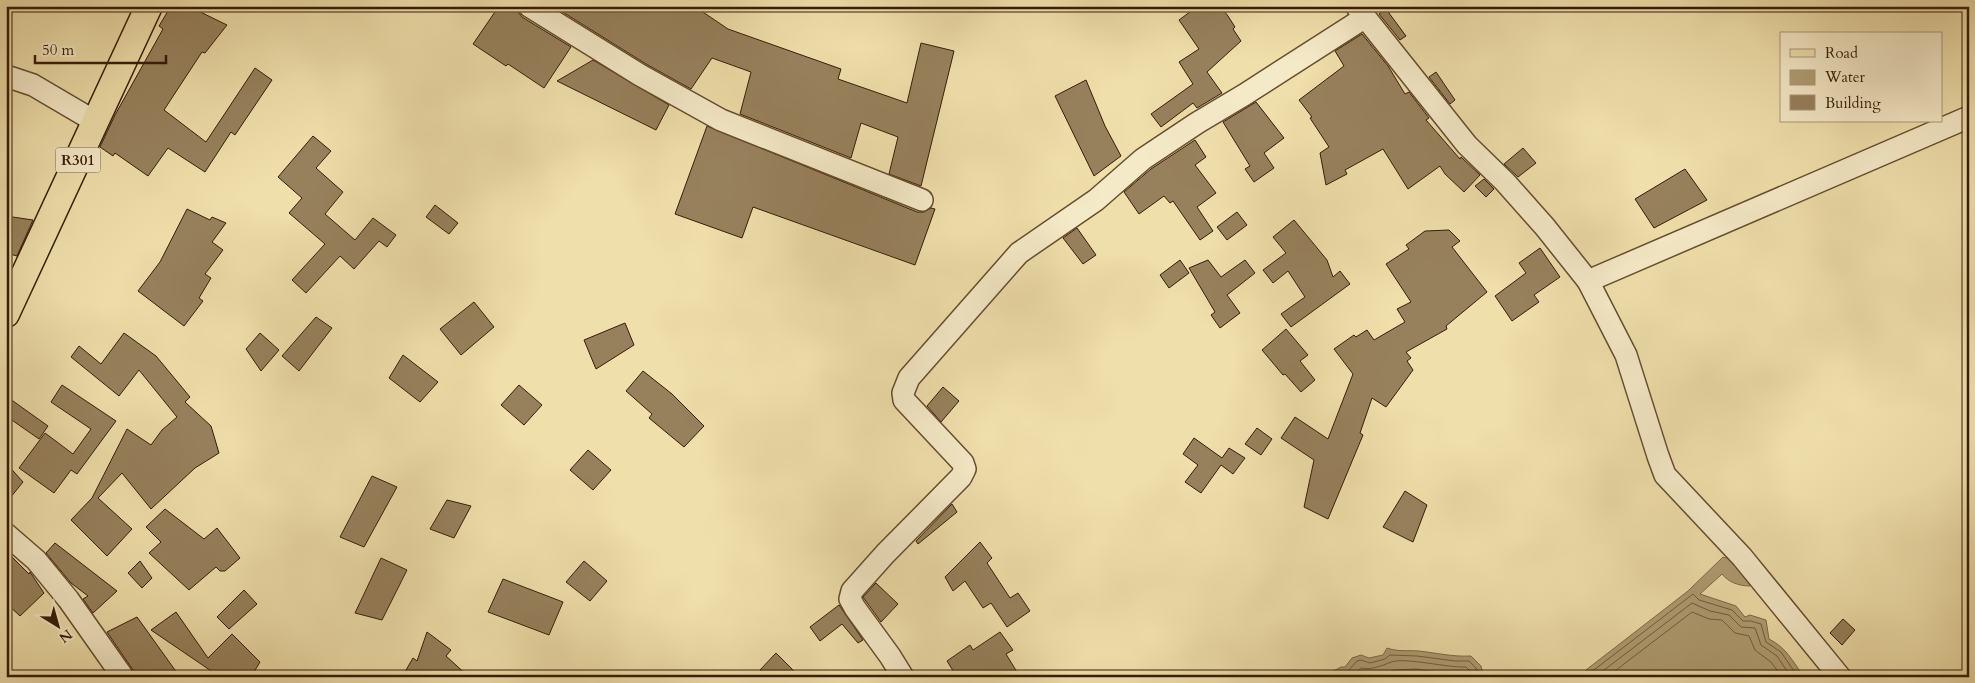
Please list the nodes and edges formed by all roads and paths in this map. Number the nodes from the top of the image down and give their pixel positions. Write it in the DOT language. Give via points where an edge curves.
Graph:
graph roads {
  1 [pos="149,6"];
  2 [pos="529,6"];
  3 [pos="1360,12"];
  4 [pos="6,76"];
  5 [pos="1969,117"];
  6 [pos="96,122"];
  7 [pos="922,200"];
  8 [pos="1588,281"];
  9 [pos="6,314"];
  10 [pos="6,534"];
  11 [pos="122,677"];
  12 [pos="902,677"];
  13 [pos="1840,677"];
  1 -- 6 [label="main road, R301"];
  2 -- 7 [label="street" via="721,120"];
  3 -- 8 [label="street" via="1467,145 1545,226"];
  3 -- 12 [label="street" via="1244,95 1143,159 1096,200 1019,253 909,378 903,393 904,400 965,469 962,477 852,590 850,599 855,608"];
  4 -- 6 [label="street" via="33,85"];
  5 -- 8 [label="street"];
  6 -- 9 [label="main road, R301"];
  8 -- 13 [label="street" via="1626,355 1665,475 1742,558"];
  10 -- 11 [label="street" via="36,560 68,599"];
}
